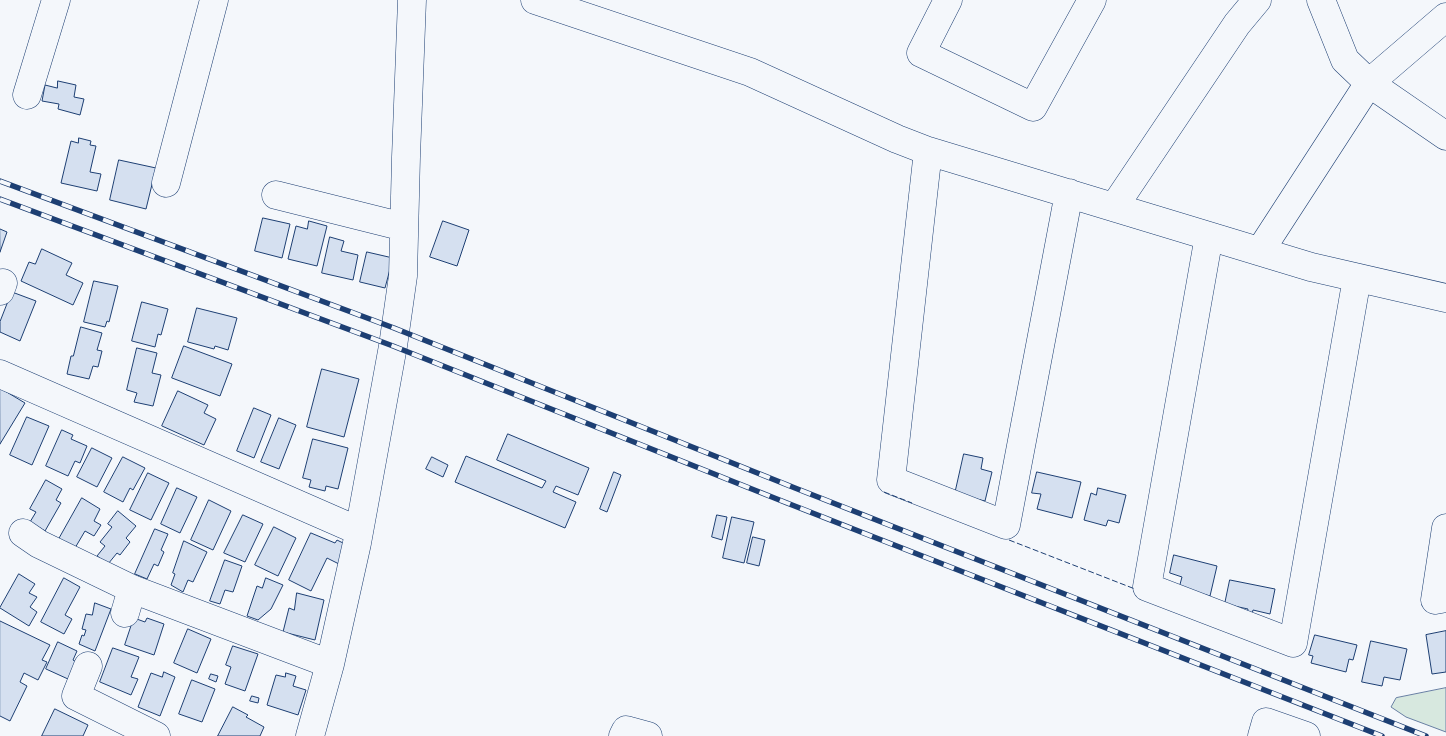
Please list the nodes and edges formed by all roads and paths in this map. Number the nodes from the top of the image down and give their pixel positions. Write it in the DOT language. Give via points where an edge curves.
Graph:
graph roads {
  1 [pos="56,0"];
  2 [pos="214,0"];
  3 [pos="412,0"];
  4 [pos="535,0"];
  5 [pos="948,0"];
  6 [pos="1092,0"];
  7 [pos="1257,0"];
  8 [pos="1321,0"];
  9 [pos="1446,17"];
  10 [pos="1369,83"];
  11 [pos="27,95"];
  12 [pos="1446,136"];
  13 [pos="928,151"];
  14 [pos="166,183"];
  15 [pos="1069,193"];
  16 [pos="276,195"];
  17 [pos="1114,207"];
  18 [pos="404,227"];
  19 [pos="1209,236"];
  20 [pos="1260,251"];
  21 [pos="1357,278"];
  22 [pos="1446,298"];
  23 [pos="0,374"];
  24 [pos="1446,528"];
  25 [pos="359,531"];
  26 [pos="31,546"];
  27 [pos="1446,598"];
  28 [pos="330,664"];
  29 [pos="88,666"];
  30 [pos="119,728"];
  31 [pos="156,736"];
  32 [pos="310,736"];
  33 [pos="622,736"];
  34 [pos="648,736"];
  35 [pos="1262,736"];
  36 [pos="1306,736"];
  1 -- 11 [label="street"];
  2 -- 14 [label="street"];
  3 -- 18 [label="street"];
  4 -- 13 [label="street" via="750,72"];
  5 -- 6 [label="street" via="922,52 1033,107"];
  7 -- 17 [label="street" via="1237,24"];
  8 -- 10 [label="street" via="1345,60"];
  9 -- 10 [label="street"];
  10 -- 12 [label="street"];
  10 -- 20 [label="street"];
  13 -- 15 [label="street"];
  13 -- 15 [label="street" via="891,480 1006,525"];
  15 -- 17 [label="street"];
  16 -- 18 [label="street"];
  17 -- 19 [label="street"];
  18 -- 25 [label="street" via="403,276 393,346"];
  19 -- 20 [label="street"];
  19 -- 21 [label="street" via="1147,587 1293,644"];
  20 -- 21 [label="street"];
  21 -- 22 [label="street"];
  23 -- 25 [label="street"];
  24 -- 27 [label="street" via="1435,600"];
  25 -- 28 [label="street"];
  26 -- 28 [label="street" via="128,601"];
  28 -- 32 [label="street"];
  29 -- 30 [label="street" via="76,696"];
  30 -- 31 [label="street"];
  33 -- 34 [label="street" via="626,730"];
  35 -- 36 [label="street" via="1266,722"];
}
